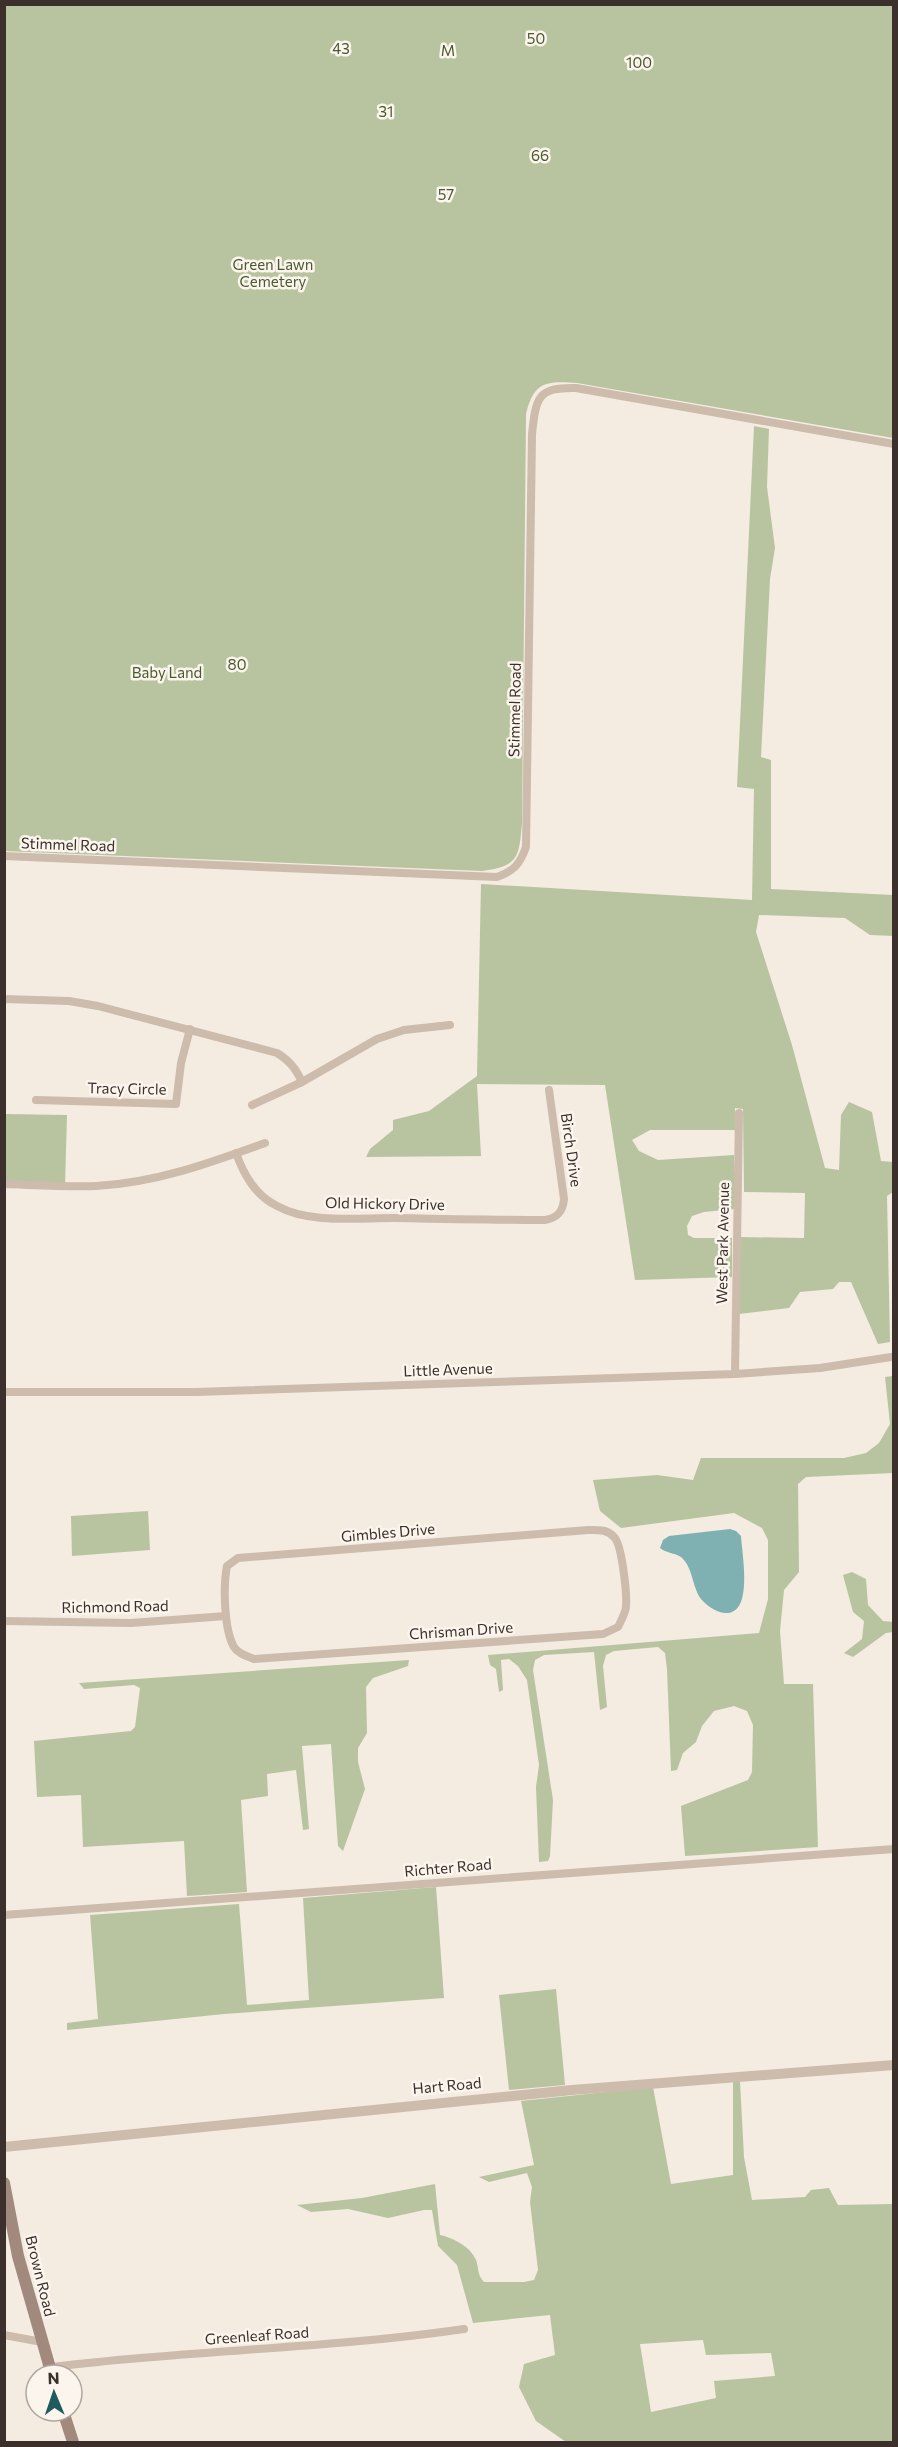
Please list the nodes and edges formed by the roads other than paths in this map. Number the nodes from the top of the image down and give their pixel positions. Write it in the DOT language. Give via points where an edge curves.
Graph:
graph roads {
  1 [pos="894,444"];
  2 [pos="4,856"];
  3 [pos="4,999"];
  4 [pos="450,1024"];
  5 [pos="190,1029"];
  6 [pos="302,1082"];
  7 [pos="549,1090"];
  8 [pos="36,1100"];
  9 [pos="252,1105"];
  10 [pos="739,1113"];
  11 [pos="265,1143"];
  12 [pos="236,1154"];
  13 [pos="4,1185"];
  14 [pos="560,1213"];
  15 [pos="891,1356"];
  16 [pos="735,1374"];
  17 [pos="4,1392"];
  18 [pos="604,1530"];
  19 [pos="226,1616"];
  20 [pos="4,1621"];
  21 [pos="894,1849"];
  22 [pos="4,1915"];
  23 [pos="894,2065"];
  24 [pos="4,2147"];
  25 [pos="4,2183"];
  26 [pos="465,2329"];
  27 [pos="4,2335"];
  28 [pos="42,2342"];
  29 [pos="49,2363"];
  30 [pos="84,2367"];
  31 [pos="67,2423"];
  32 [pos="73,2442"];
  1 -- 2 [label="street, Stimmel Road" via="576,388 557,388 543,394 535,407 532,434 526,847 511,872 497,877"];
  3 -- 5 [label="street" via="69,1001"];
  4 -- 6 [label="street" via="404,1030 377,1039"];
  5 -- 6 [label="street" via="277,1053 295,1068"];
  5 -- 8 [label="street, Tracy Circle" via="176,1104"];
  6 -- 9 [label="street"];
  7 -- 14 [label="street, Birch Drive" via="564,1199"];
  10 -- 16 [label="street, West Park Avenue"];
  11 -- 12 [label="street"];
  12 -- 13 [label="street" via="178,1173 137,1180 97,1185"];
  12 -- 14 [label="street, Old Hickory Drive" via="261,1196 296,1214 544,1220"];
  15 -- 16 [label="street, Little Avenue" via="820,1368"];
  16 -- 17 [label="street, Little Avenue" via="228,1391"];
  18 -- 19 [label="street, Gimbles Drive" via="238,1558 227,1566 223,1583"];
  18 -- 19 [label="street, Chrisman Drive" via="618,1541 627,1607 618,1627 603,1634 254,1659 238,1653 233,1646"];
  19 -- 20 [label="street, Richmond Road" via="131,1623"];
  21 -- 22 [label="street, Richter Road"];
  23 -- 24 [label="street, Hart Road" via="572,2090"];
  25 -- 28 [label="main road, Brown Road" via="18,2256"];
  26 -- 30 [label="street, Greenleaf Road" via="403,2338 176,2354"];
  27 -- 28 [label="street"];
  28 -- 29 [label="main road, Brown Road"];
  31 -- 32 [label="main road"];
}
